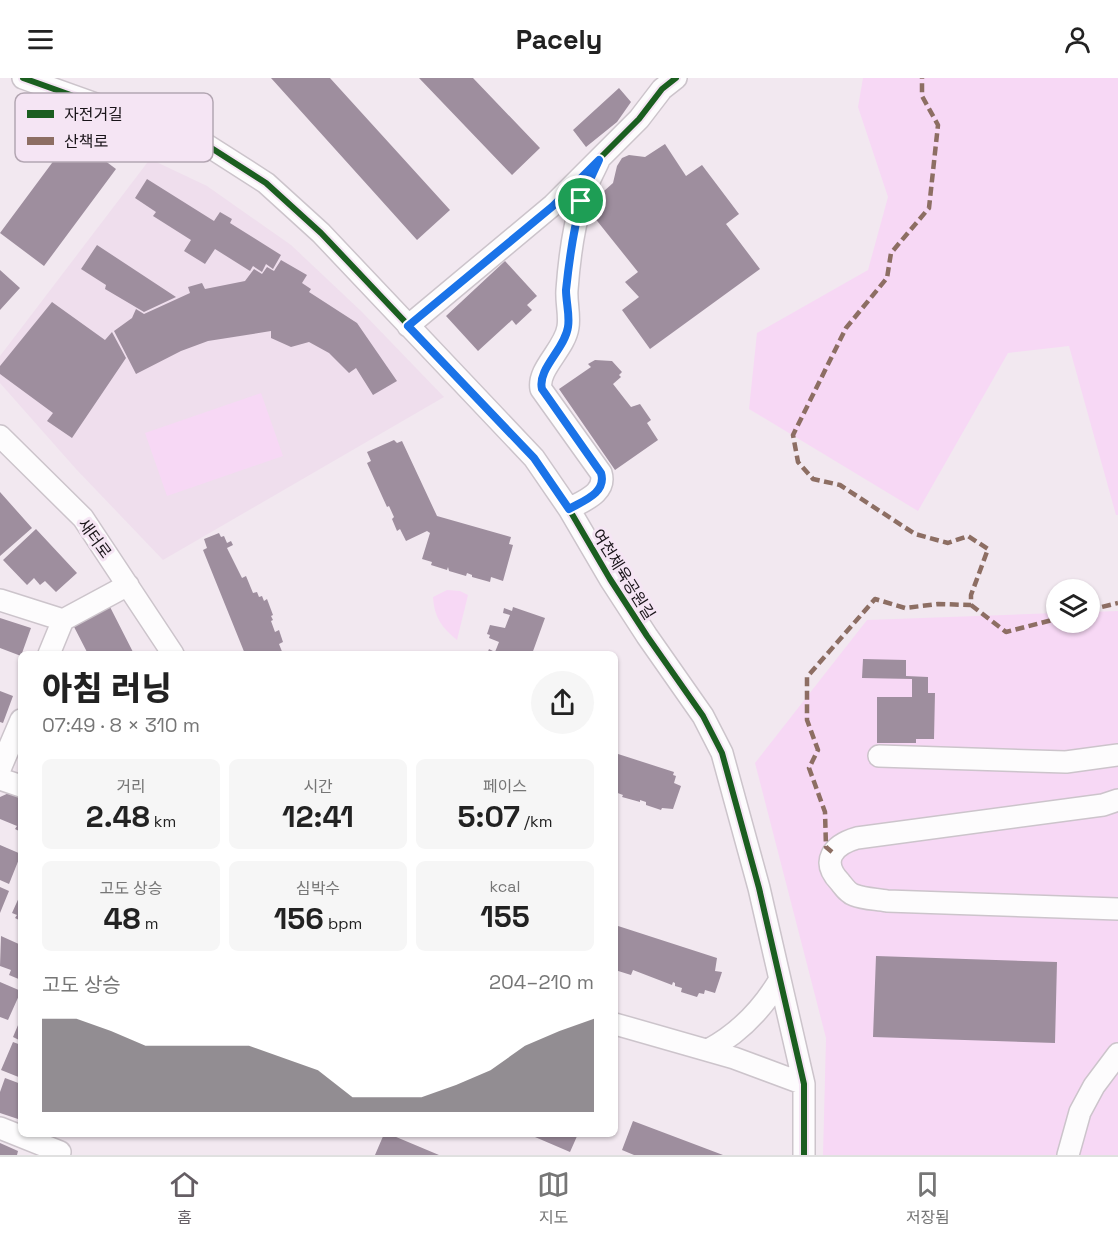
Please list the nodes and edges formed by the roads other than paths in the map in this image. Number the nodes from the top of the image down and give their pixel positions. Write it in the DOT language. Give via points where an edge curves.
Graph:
graph roads {
  1 [pos="23,78"];
  2 [pos="676,78"];
  3 [pos="65,93"];
  4 [pos="213,149"];
  5 [pos="599,160"];
  6 [pos="408,326"];
  7 [pos="0,436"];
  8 [pos="569,509"];
  9 [pos="128,585"];
  10 [pos="0,600"];
  11 [pos="63,620"];
  12 [pos="50,651"];
  13 [pos="171,651"];
  14 [pos="18,727"];
  15 [pos="1118,755"];
  16 [pos="879,756"];
  17 [pos="0,769"];
  18 [pos="0,779"];
  19 [pos="18,785"];
  20 [pos="1118,800"];
  21 [pos="1118,909"];
  22 [pos="779,981"];
  23 [pos="618,1025"];
  24 [pos="708,1050"];
  25 [pos="1118,1054"];
  26 [pos="804,1083"];
  27 [pos="0,1128"];
  28 [pos="18,1133"];
  29 [pos="30,1137"];
  30 [pos="63,1147"];
  31 [pos="804,1155"];
  32 [pos="1068,1155"];
  1 -- 3 [label="street, 여천체육공원길"];
  2 -- 5 [label="street"];
  4 -- 6 [label="street, 여천체육공원길" via="266,183 321,233"];
  5 -- 6 [label="street" via="553,206"];
  5 -- 8 [label="street" via="578,216 566,292 568,327 540,382 603,481 591,496"];
  6 -- 8 [label="street, 여천체육공원길" via="534,458"];
  7 -- 9 [label="street, 새터로" via="82,518"];
  8 -- 22 [label="street, 여천체육공원길" via="610,579 703,716 722,753 759,888"];
  9 -- 11 [label="street"];
  9 -- 13 [label="street, 새터로"];
  10 -- 11 [label="street"];
  11 -- 12 [label="street"];
  14 -- 17 [label="street"];
  15 -- 16 [label="street" via="1066,762"];
  18 -- 19 [label="street"];
  20 -- 21 [label="street" via="857,838 832,852 830,864 834,876 851,895 887,901"];
  22 -- 24 [label="street" via="753,1015"];
  22 -- 26 [label="street, 여천체육공원길"];
  23 -- 24 [label="street"];
  24 -- 26 [label="street"];
  25 -- 32 [label="street" via="1080,1112"];
  26 -- 31 [label="street, 여천체육공원길"];
  27 -- 28 [label="street"];
  29 -- 30 [label="street"];
}
